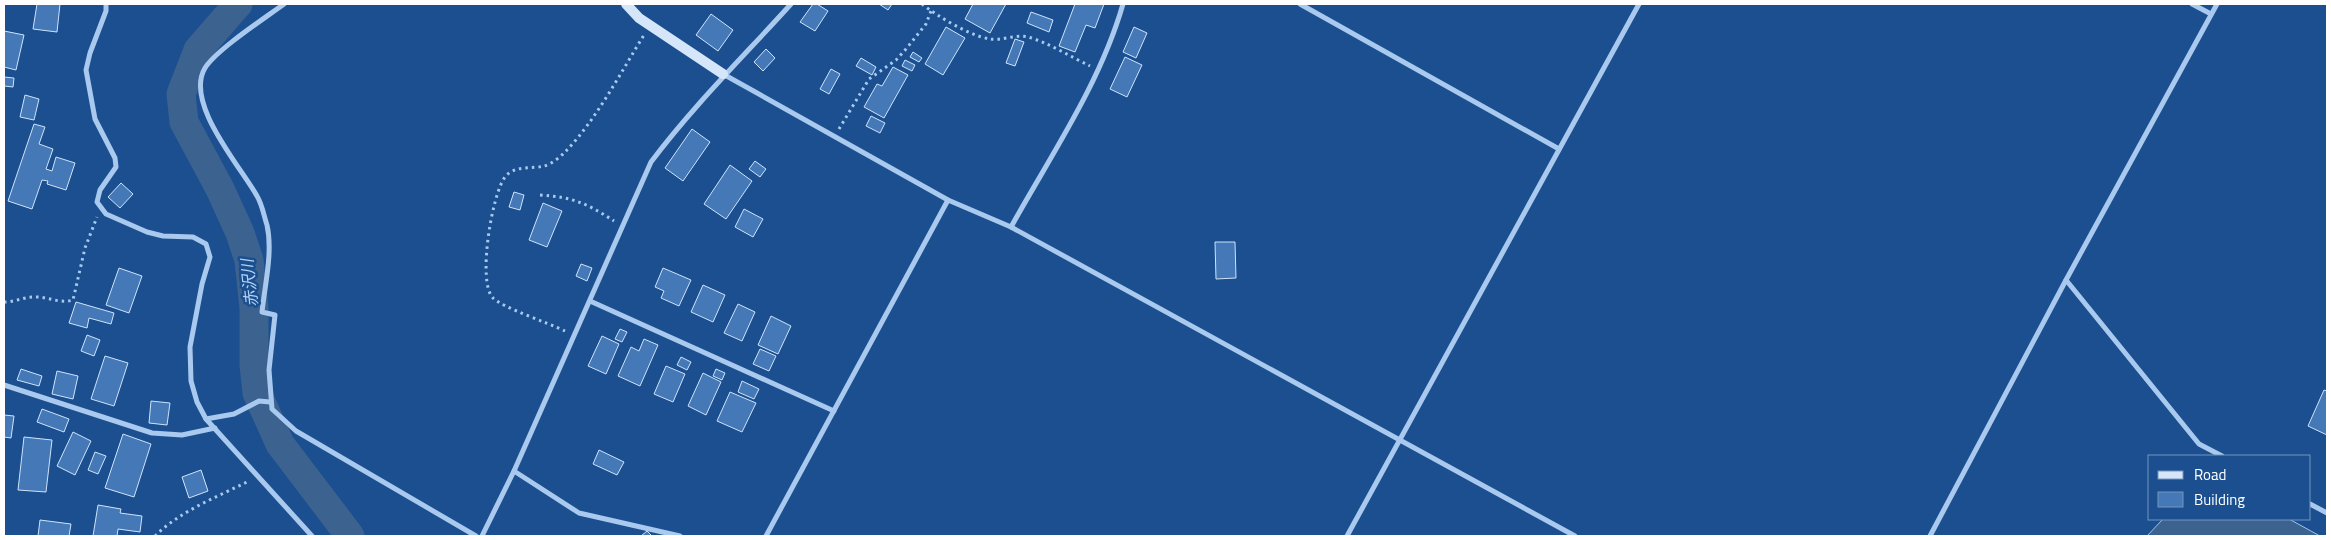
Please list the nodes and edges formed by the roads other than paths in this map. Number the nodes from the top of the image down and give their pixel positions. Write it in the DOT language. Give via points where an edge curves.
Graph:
graph roads {
  1 [pos="106,4"];
  2 [pos="284,4"];
  3 [pos="626,4"];
  4 [pos="791,4"];
  5 [pos="1123,4"];
  6 [pos="1300,4"];
  7 [pos="1639,4"];
  8 [pos="2192,4"];
  9 [pos="2217,4"];
  10 [pos="2211,14"];
  11 [pos="723,74"];
  12 [pos="1559,149"];
  13 [pos="948,200"];
  14 [pos="1011,228"];
  15 [pos="2066,280"];
  16 [pos="590,301"];
  17 [pos="4,384"];
  18 [pos="270,402"];
  19 [pos="834,411"];
  20 [pos="206,419"];
  21 [pos="215,428"];
  22 [pos="1400,442"];
  23 [pos="2220,455"];
  24 [pos="514,471"];
  25 [pos="2311,505"];
  26 [pos="2327,513"];
  27 [pos="312,536"];
  28 [pos="476,536"];
  29 [pos="482,536"];
  30 [pos="680,536"];
  31 [pos="766,536"];
  32 [pos="1348,536"];
  33 [pos="1575,536"];
  34 [pos="1930,536"];
  1 -- 20 [label="street" via="86,70 95,119 115,158 116,167 97,202 106,214 147,232 163,236 192,236 206,244 210,257 190,347 191,381"];
  2 -- 18 [label="street" via="212,59 200,78 200,88 217,136 258,197 267,226 269,252 262,312 275,315 269,370"];
  3 -- 11 [label="street" via="650,26"];
  4 -- 11 [label="street"];
  5 -- 14 [label="street" via="1098,69"];
  6 -- 12 [label="street"];
  7 -- 12 [label="street"];
  8 -- 10 [label="street"];
  9 -- 10 [label="street"];
  10 -- 15 [label="street"];
  11 -- 13 [label="street"];
  11 -- 16 [label="street" via="651,162"];
  12 -- 22 [label="street"];
  13 -- 14 [label="street"];
  13 -- 19 [label="street"];
  14 -- 22 [label="street"];
  15 -- 23 [label="street" via="2199,444"];
  15 -- 34 [label="street"];
  16 -- 19 [label="street"];
  16 -- 24 [label="street"];
  17 -- 21 [label="street" via="152,432 182,435"];
  18 -- 20 [label="street" via="259,400 234,414"];
  18 -- 28 [label="street" via="272,410 296,432"];
  19 -- 31 [label="street"];
  20 -- 21 [label="street"];
  21 -- 27 [label="street"];
  22 -- 32 [label="street"];
  22 -- 33 [label="street"];
  24 -- 29 [label="street"];
  24 -- 30 [label="street" via="579,514"];
  25 -- 26 [label="street"];
}
